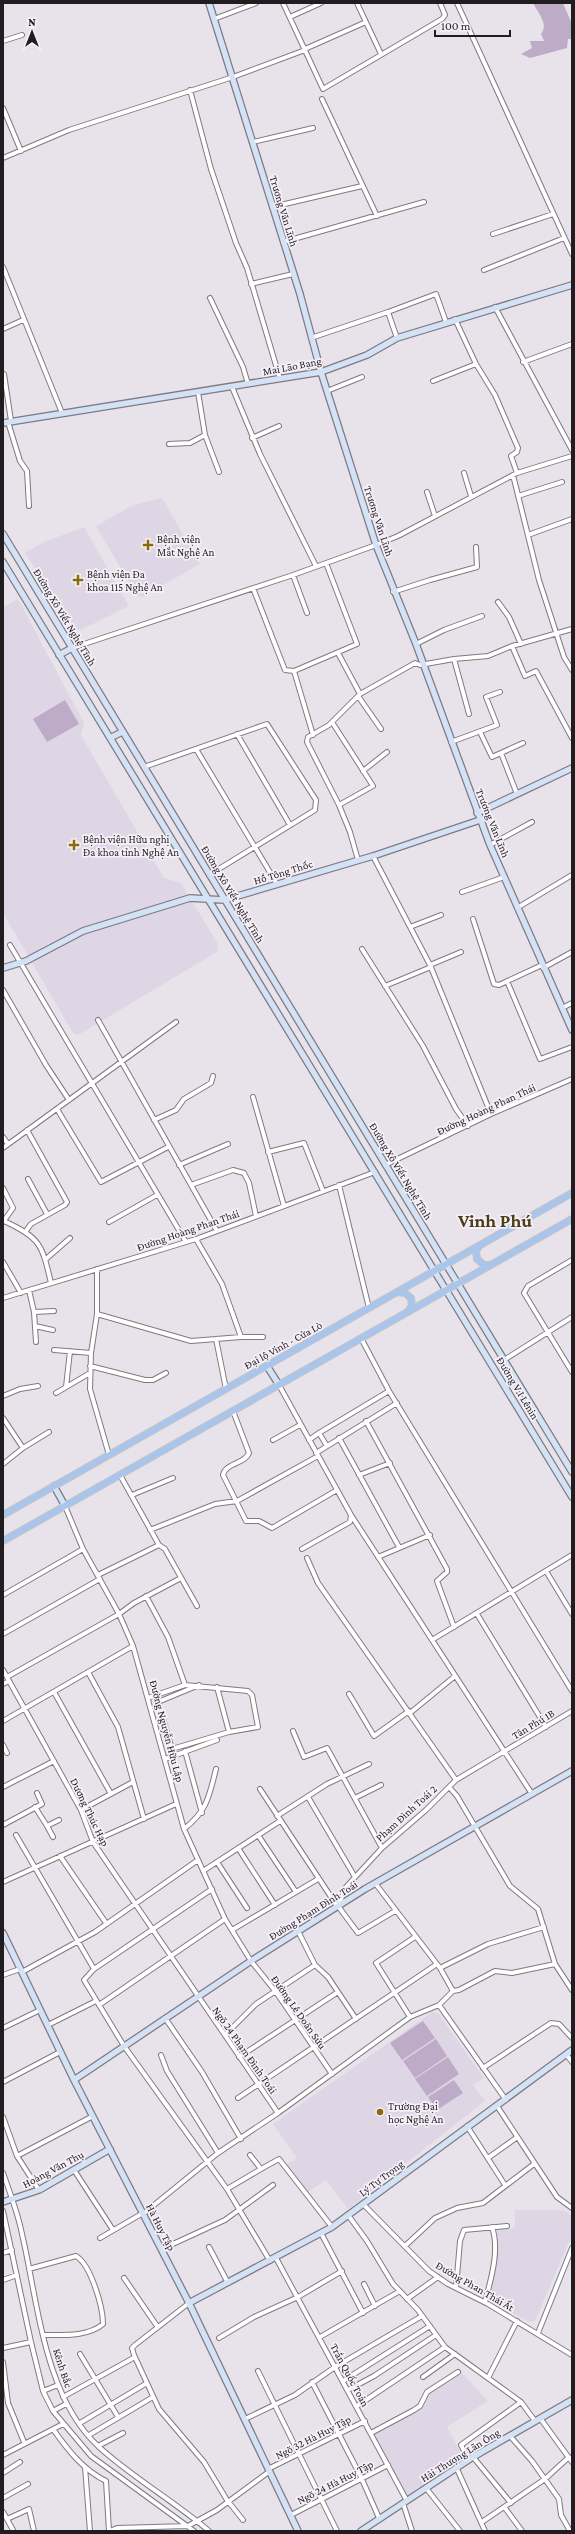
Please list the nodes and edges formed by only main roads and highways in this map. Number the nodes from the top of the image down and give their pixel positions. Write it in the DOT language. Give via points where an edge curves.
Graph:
graph roads {
  1 [pos="572,1193"];
  2 [pos="572,1220"];
  3 [pos="481,1244"];
  4 [pos="492,1265"];
  5 [pos="395,1293"];
  6 [pos="407,1312"];
  7 [pos="3,1515"];
  8 [pos="3,1541"];
  1 -- 3 [label="main road, Đại lộ Vinh - Cửa Lò"];
  2 -- 4 [label="main road"];
  3 -- 4 [label="main road" via="476,1251 477,1260 484,1265"];
  3 -- 5 [label="main road, Đại lộ Vinh - Cửa Lò"];
  4 -- 6 [label="main road"];
  5 -- 6 [label="main road" via="403,1292 411,1298 412,1306"];
  5 -- 7 [label="main road, Đại lộ Vinh - Cửa Lò"];
  6 -- 8 [label="main road"];
}
